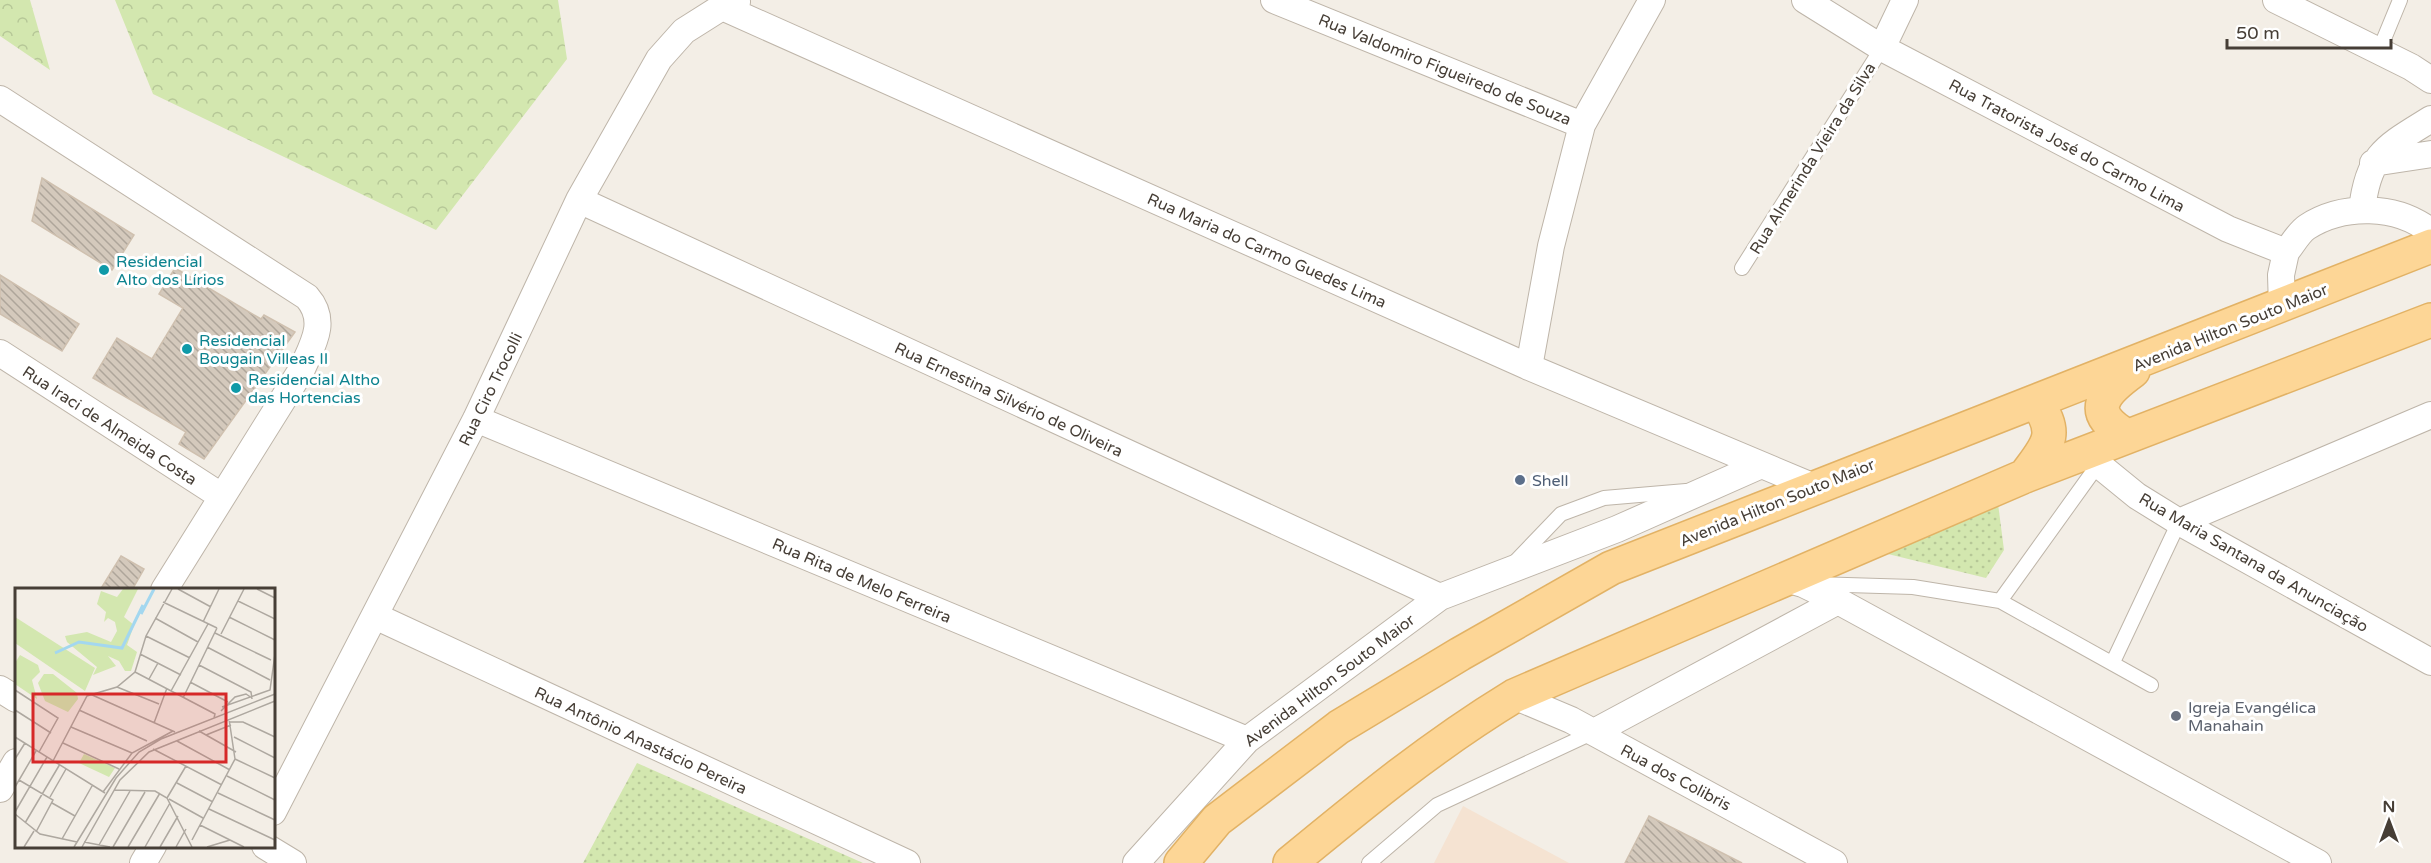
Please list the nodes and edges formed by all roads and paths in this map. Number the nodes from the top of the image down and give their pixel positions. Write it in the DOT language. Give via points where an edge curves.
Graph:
graph roads {
  1 [pos="1274,0"];
  2 [pos="1652,0"];
  3 [pos="1805,0"];
  4 [pos="1905,0"];
  5 [pos="2276,0"];
  6 [pos="2400,0"];
  7 [pos="732,4"];
  8 [pos="1882,48"];
  9 [pos="2379,51"];
  10 [pos="2431,80"];
  11 [pos="0,99"];
  12 [pos="2431,119"];
  13 [pos="1582,125"];
  14 [pos="2431,154"];
  15 [pos="2373,163"];
  16 [pos="579,200"];
  17 [pos="2362,210"];
  18 [pos="2431,232"];
  19 [pos="2431,246"];
  20 [pos="2286,252"];
  21 [pos="1742,268"];
  22 [pos="2282,306"];
  23 [pos="2431,320"];
  24 [pos="0,353"];
  25 [pos="2149,359"];
  26 [pos="1529,367"];
  27 [pos="2036,402"];
  28 [pos="2431,415"];
  29 [pos="476,419"];
  30 [pos="2127,436"];
  31 [pos="2090,459"];
  32 [pos="1759,466"];
  33 [pos="2025,476"];
  34 [pos="1814,487"];
  35 [pos="1708,489"];
  36 [pos="221,496"];
  37 [pos="2179,522"];
  38 [pos="1504,573"];
  39 [pos="1794,581"];
  40 [pos="165,588"];
  41 [pos="1440,597"];
  42 [pos="1838,601"];
  43 [pos="2000,601"];
  44 [pos="375,616"];
  45 [pos="2113,662"];
  46 [pos="2431,662"];
  47 [pos="2151,685"];
  48 [pos="0,689"];
  49 [pos="1514,696"];
  50 [pos="15,698"];
  51 [pos="1594,732"];
  52 [pos="1247,740"];
  53 [pos="15,764"];
  54 [pos="0,789"];
  55 [pos="274,810"];
  56 [pos="152,848"];
  57 [pos="268,848"];
  58 [pos="143,863"];
  59 [pos="293,863"];
  60 [pos="907,863"];
  61 [pos="1136,863"];
  62 [pos="1181,863"];
  63 [pos="1290,863"];
  64 [pos="1369,863"];
  65 [pos="1834,863"];
  66 [pos="2318,863"];
  1 -- 13 [label="street, Rua Valdomiro Figueiredo de Souza"];
  2 -- 13 [label="street"];
  3 -- 8 [label="street, Rua Tratorista José do Carmo Lima"];
  4 -- 8 [label="street"];
  5 -- 9 [label="street"];
  6 -- 9 [label="lane"];
  7 -- 16 [label="street, Rua Ciro Trocolli" via="684,31 659,59"];
  7 -- 26 [label="street, Rua Maria do Carmo Guedes Lima"];
  8 -- 20 [label="street, Rua Tratorista José do Carmo Lima" via="2228,229"];
  8 -- 21 [label="lane, Rua Almerinda Vieira da Silva"];
  9 -- 10 [label="street"];
  11 -- 36 [label="street" via="308,297 316,307 318,327 302,369"];
  12 -- 15 [label="street" via="2389,145"];
  13 -- 26 [label="street" via="1551,246"];
  14 -- 15 [label="street"];
  15 -- 17 [label="street" via="2365,183"];
  16 -- 29 [label="street, Rua Ciro Trocolli"];
  16 -- 41 [label="street, Rua Ernestina Silvério de Oliveira"];
  17 -- 18 [label="street" via="2395,213"];
  17 -- 20 [label="street" via="2331,215 2304,228"];
  19 -- 22 [label="main road, Avenida Hilton Souto Maior"];
  20 -- 22 [label="street" via="2281,274"];
  22 -- 25 [label="main road, Avenida Hilton Souto Maior"];
  23 -- 30 [label="main road"];
  24 -- 36 [label="street, Rua Iraci de Almeida Costa"];
  25 -- 27 [label="main road, Avenida Hilton Souto Maior"];
  25 -- 30 [label="main road" via="2111,388 2101,407 2111,427"];
  26 -- 32 [label="street, Rua Maria do Carmo Guedes Lima"];
  27 -- 33 [label="main road" via="2048,419 2050,433 2042,453"];
  27 -- 34 [label="main road, Avenida Hilton Souto Maior"];
  28 -- 37 [label="street"];
  29 -- 44 [label="street, Rua Ciro Trocolli"];
  29 -- 52 [label="street, Rua Rita de Melo Ferreira"];
  30 -- 31 [label="main road"];
  31 -- 33 [label="main road"];
  31 -- 37 [label="street, Rua Maria Santana da Anunciação"];
  31 -- 43 [label="lane"];
  32 -- 34 [label="street, Rua Maria do Carmo Guedes Lima"];
  32 -- 35 [label="street, Avenida Hilton Souto Maior"];
  33 -- 39 [label="main road"];
  34 -- 62 [label="main road, Avenida Hilton Souto Maior" via="1611,568 1460,654 1339,727 1217,820"];
  35 -- 38 [label="street, Avenida Hilton Souto Maior" via="1617,530"];
  35 -- 38 [label="lane" via="1604,498 1561,514"];
  36 -- 40 [label="street"];
  37 -- 45 [label="lane"];
  37 -- 46 [label="street, Rua Maria Santana da Anunciação"];
  38 -- 41 [label="street, Avenida Hilton Souto Maior"];
  39 -- 42 [label="street"];
  39 -- 43 [label="lane" via="1913,586"];
  39 -- 49 [label="main road"];
  41 -- 52 [label="street, Avenida Hilton Souto Maior"];
  42 -- 51 [label="street"];
  42 -- 66 [label="street"];
  43 -- 45 [label="lane"];
  44 -- 55 [label="street, Rua Ciro Trocolli"];
  44 -- 60 [label="street, Rua Antônio Anastácio Pereira"];
  45 -- 47 [label="lane"];
  48 -- 50 [label="street"];
  49 -- 51 [label="street, Rua dos Colibris"];
  49 -- 63 [label="main road" via="1453,733"];
  51 -- 64 [label="lane" via="1437,805"];
  51 -- 65 [label="street, Rua dos Colibris"];
  52 -- 61 [label="street, Avenida Hilton Souto Maior"];
  53 -- 54 [label="street"];
  56 -- 58 [label="street"];
  57 -- 59 [label="street"];
}
